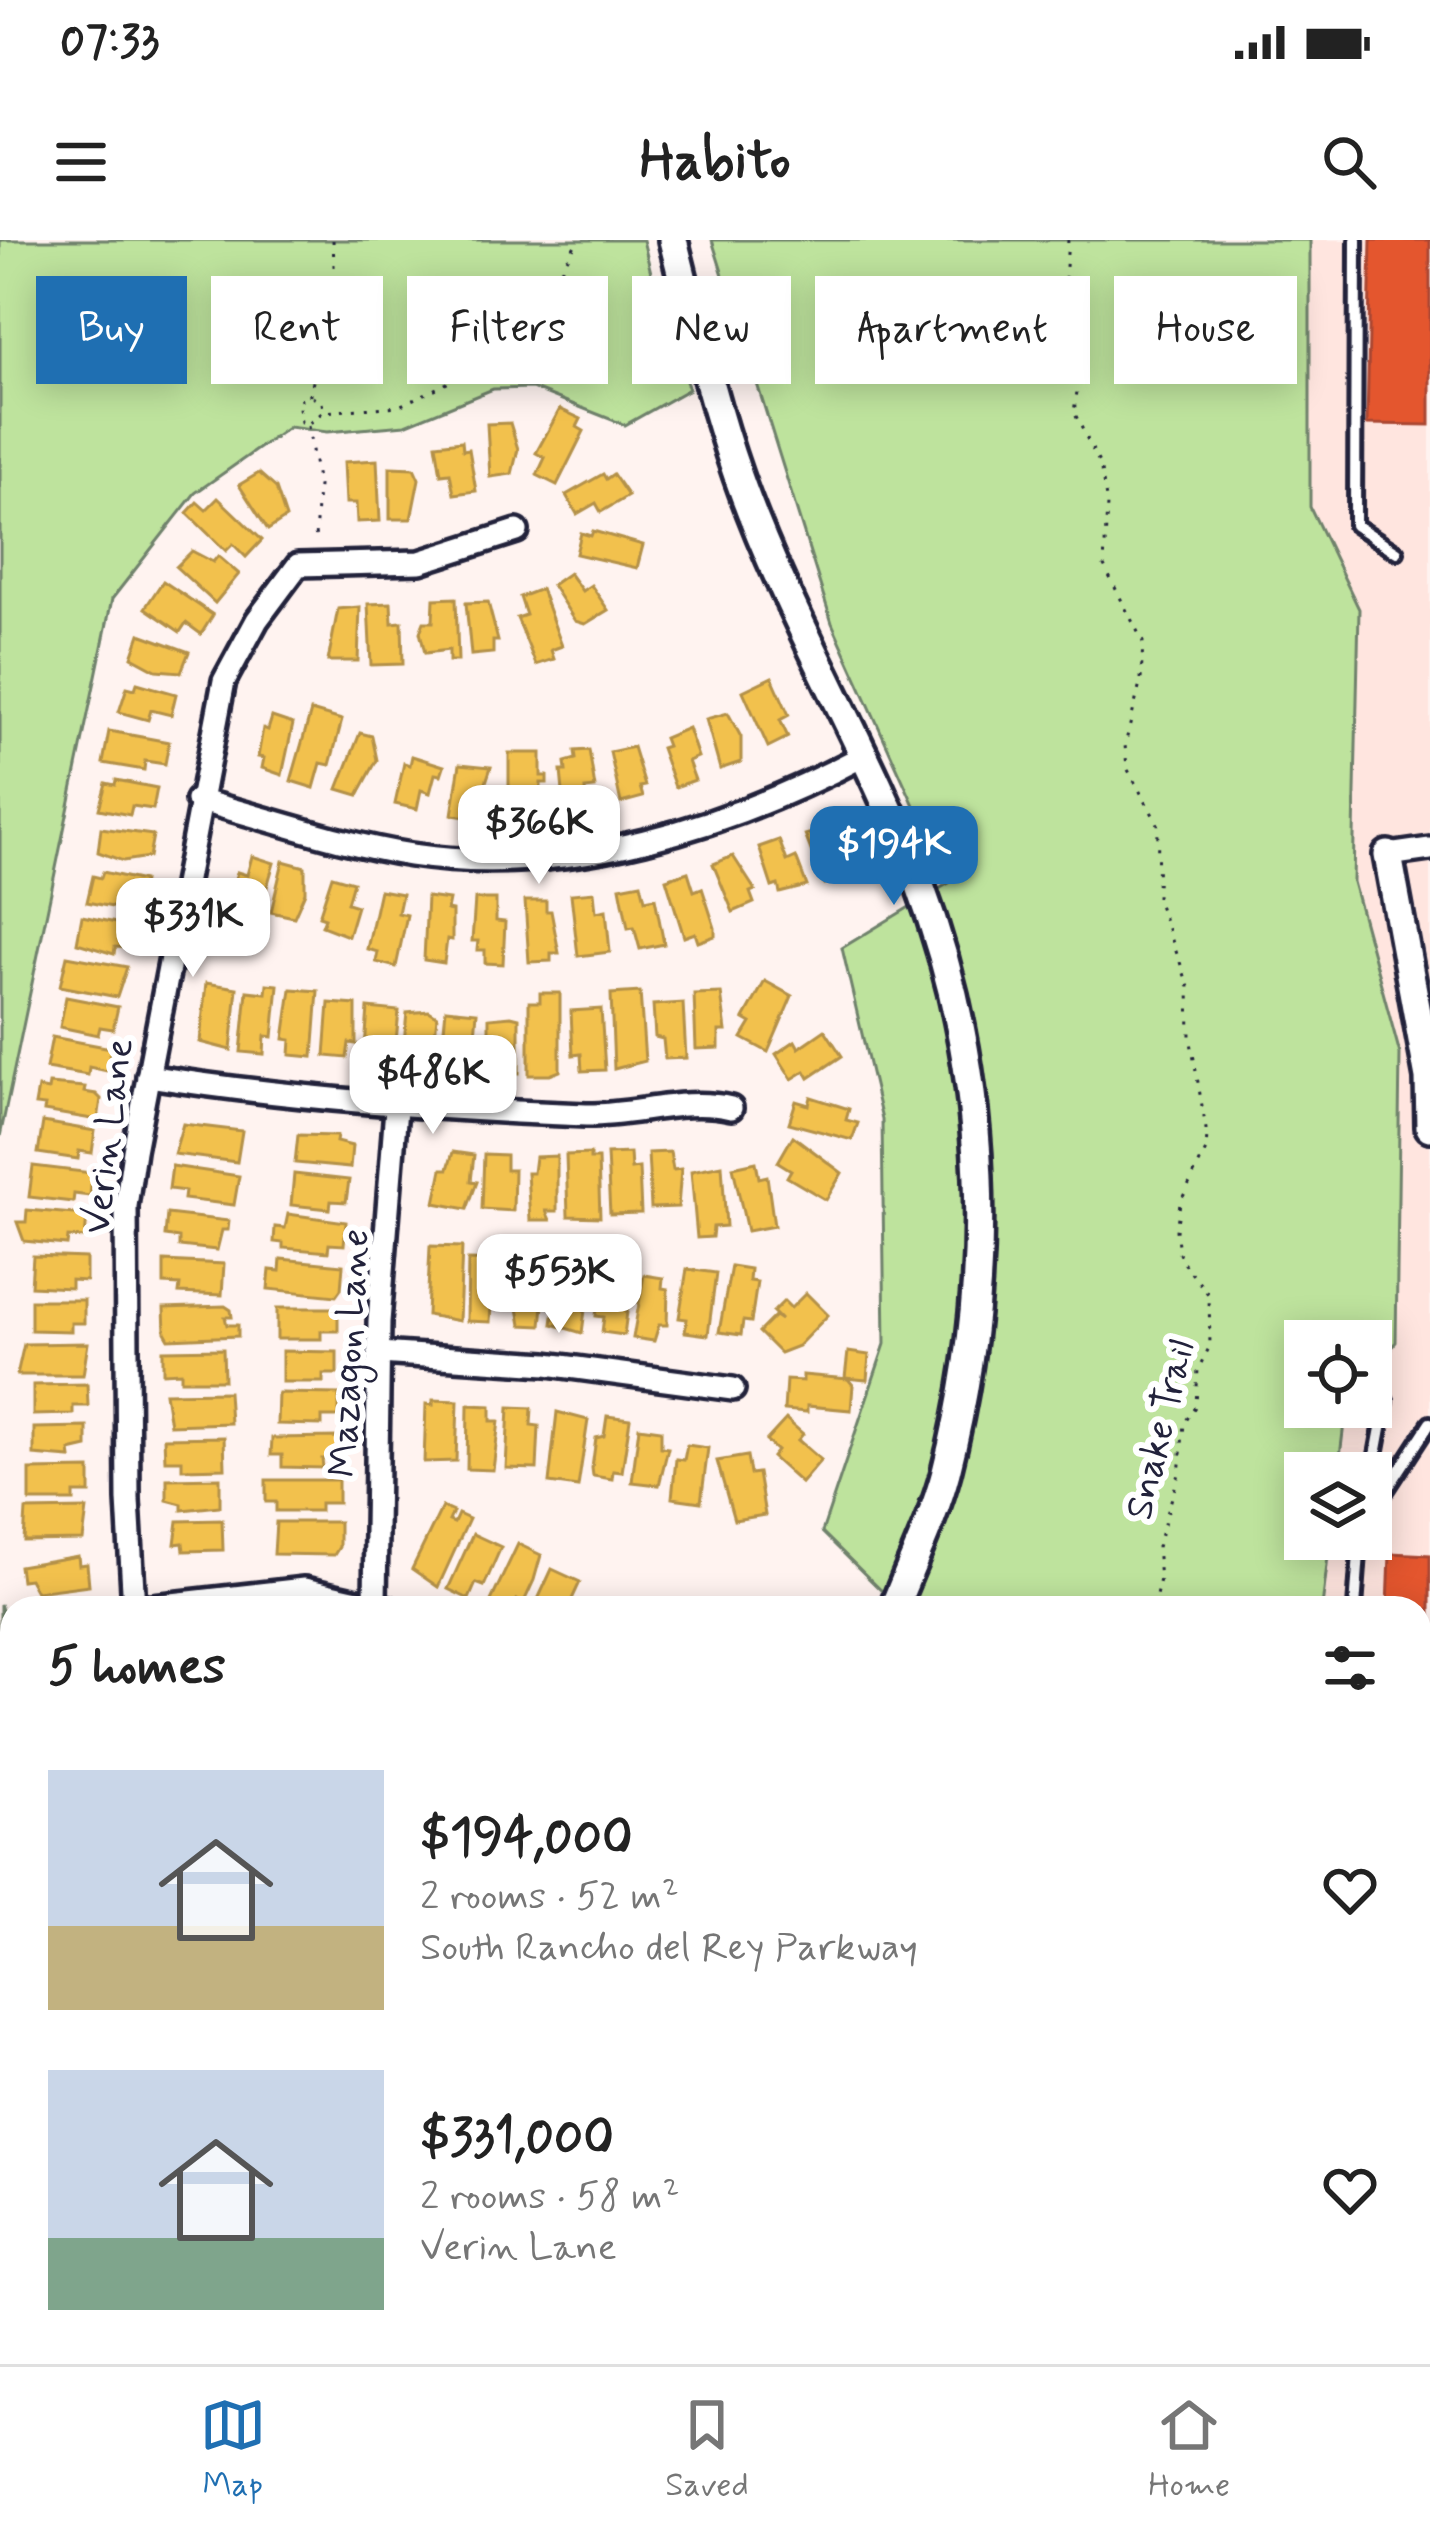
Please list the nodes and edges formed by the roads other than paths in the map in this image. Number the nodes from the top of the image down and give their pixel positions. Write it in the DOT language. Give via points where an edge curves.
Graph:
graph roads {
  1 [pos="673,240"];
  2 [pos="1357,240"];
  3 [pos="517,531"];
  4 [pos="1397,552"];
  5 [pos="863,756"];
  6 [pos="197,800"];
  7 [pos="1430,849"];
  8 [pos="1388,855"];
  9 [pos="148,1076"];
  10 [pos="396,1108"];
  11 [pos="731,1108"];
  12 [pos="1430,1127"];
  13 [pos="379,1353"];
  14 [pos="733,1389"];
  15 [pos="1430,1423"];
  16 [pos="1392,1482"];
  17 [pos="1358,1560"];
  18 [pos="134,1596"];
  19 [pos="242,1596"];
  20 [pos="338,1596"];
  21 [pos="381,1596"];
  22 [pos="899,1596"];
  23 [pos="1356,1596"];
  1 -- 5 [label="street" via="740,481"];
  2 -- 4 [label="lane" via="1355,525"];
  3 -- 6 [label="street, Verin Lane" via="420,562 298,565 224,681"];
  5 -- 6 [label="street" via="801,789 615,850 542,859 408,855"];
  5 -- 22 [label="street" via="919,882 954,993 979,1166 972,1346 945,1477"];
  6 -- 9 [label="street, Verin Lane"];
  7 -- 8 [label="street"];
  8 -- 12 [label="street" via="1429,1078"];
  9 -- 10 [label="street"];
  9 -- 18 [label="street, Verin Lane" via="126,1206"];
  10 -- 11 [label="street" via="600,1115 711,1103"];
  10 -- 13 [label="street, Mazagon Lane"];
  13 -- 14 [label="street" via="548,1364"];
  13 -- 21 [label="street, Mazagon Lane"];
  15 -- 16 [label="lane"];
  17 -- 23 [label="lane"];
  19 -- 20 [label="street" via="304,1589"];
}
